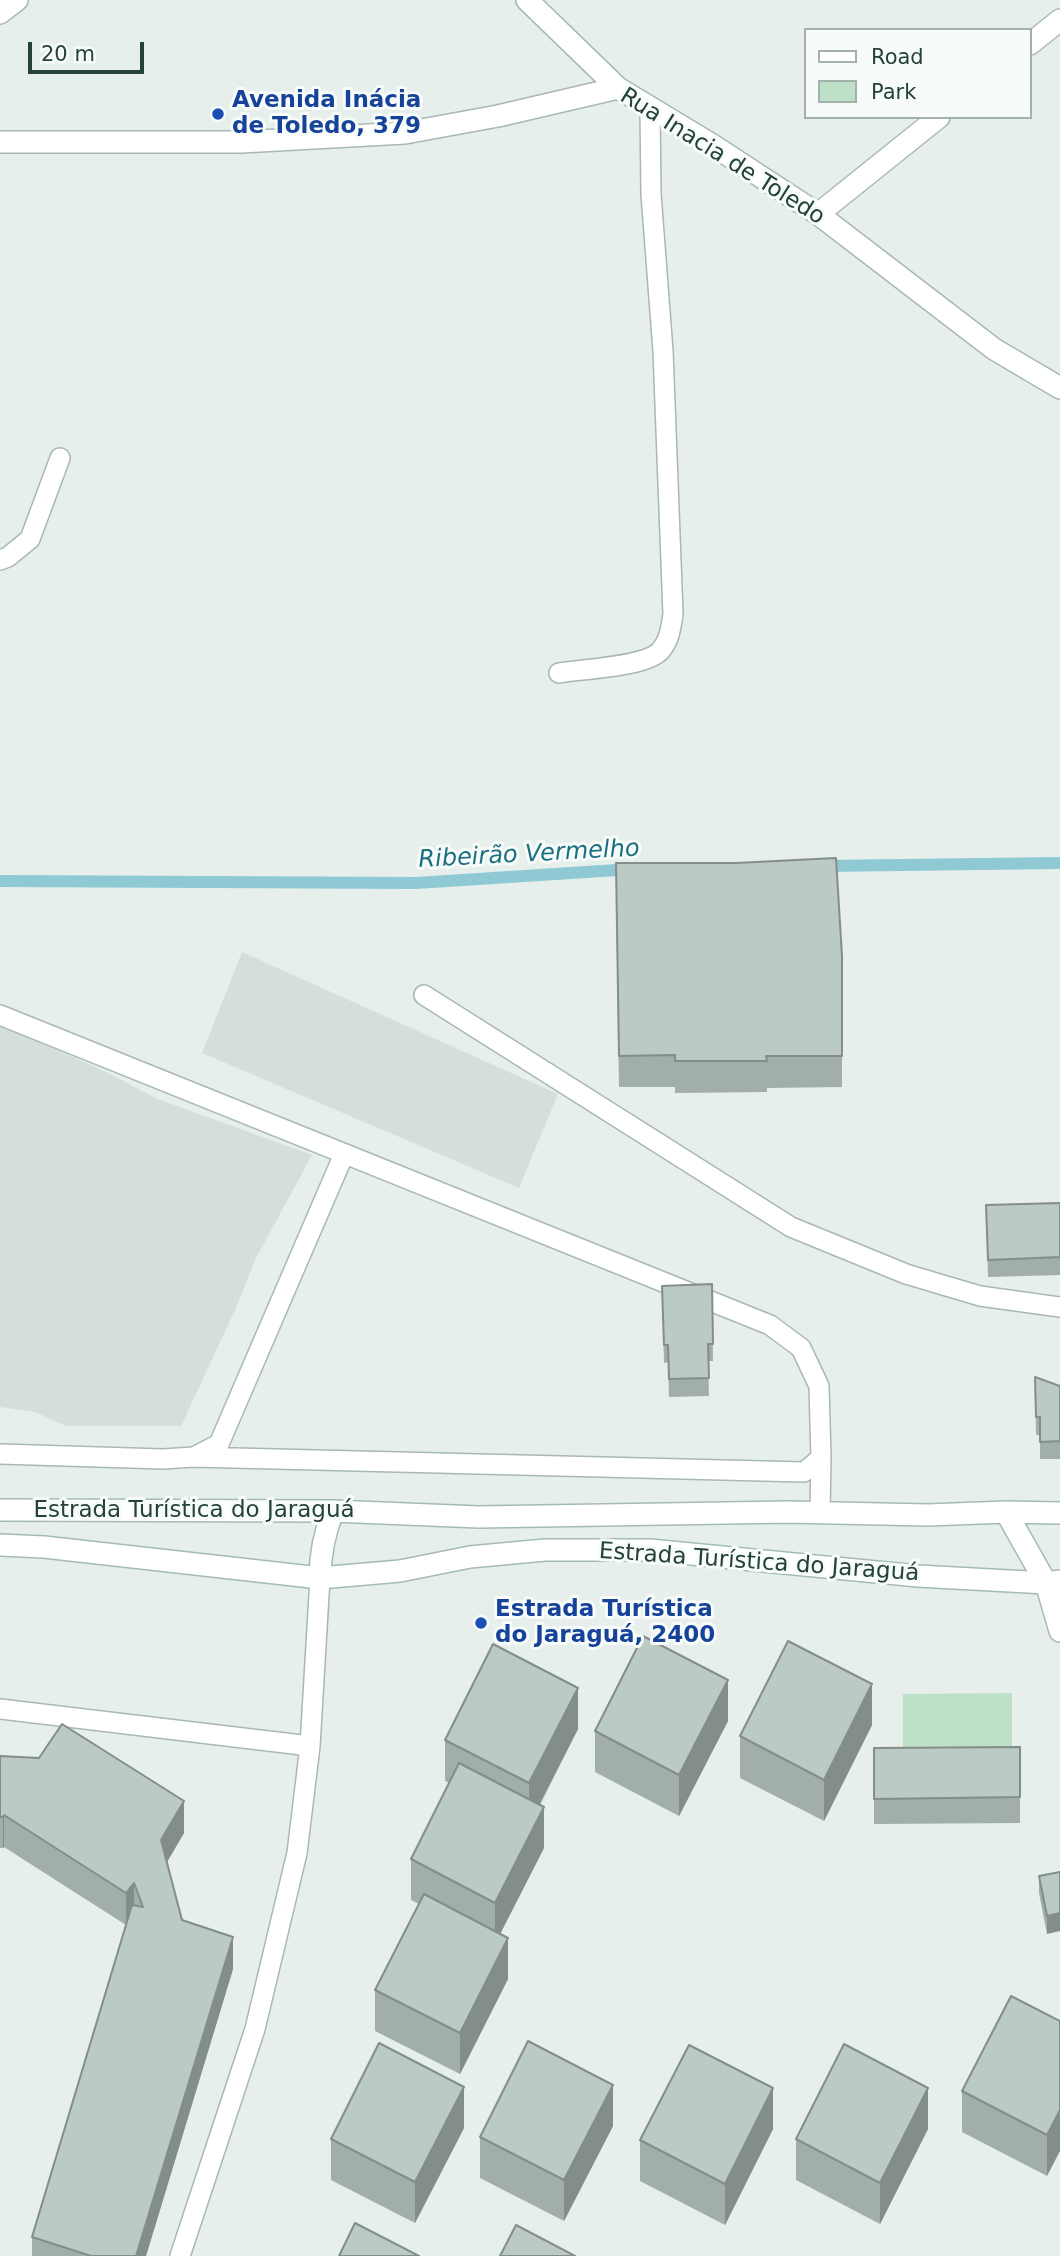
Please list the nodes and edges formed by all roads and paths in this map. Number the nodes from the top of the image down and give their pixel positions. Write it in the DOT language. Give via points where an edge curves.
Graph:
graph roads {
  1 [pos="17,0"];
  2 [pos="527,0"];
  3 [pos="0,13"];
  4 [pos="1060,20"];
  5 [pos="1032,42"];
  6 [pos="618,88"];
  7 [pos="650,107"];
  8 [pos="937,119"];
  9 [pos="0,142"];
  10 [pos="818,214"];
  11 [pos="1060,388"];
  12 [pos="60,458"];
  13 [pos="0,560"];
  14 [pos="559,673"];
  15 [pos="424,995"];
  16 [pos="0,1015"];
  17 [pos="344,1154"];
  18 [pos="1060,1307"];
  19 [pos="0,1454"];
  20 [pos="194,1457"];
  21 [pos="821,1458"];
  22 [pos="0,1510"];
  23 [pos="333,1511"];
  24 [pos="1006,1512"];
  25 [pos="820,1513"];
  26 [pos="1060,1513"];
  27 [pos="0,1545"];
  28 [pos="320,1578"];
  29 [pos="1053,1582"];
  30 [pos="1060,1631"];
  31 [pos="0,1709"];
  32 [pos="310,1745"];
  33 [pos="180,2256"];
  1 -- 3 [label="main road"];
  2 -- 6 [label="main road"];
  4 -- 5 [label="main road"];
  6 -- 7 [label="main road, Rua Inacia de Toledo"];
  6 -- 9 [label="main road, Rua Inacia de Toledo" via="405,133 241,142"];
  7 -- 10 [label="main road, Rua Inacia de Toledo"];
  7 -- 14 [label="lane" via="673,600 670,635 659,653 641,661"];
  8 -- 10 [label="main road"];
  10 -- 11 [label="main road, Rua Inacia de Toledo" via="994,349"];
  12 -- 13 [label="lane" via="30,539"];
  15 -- 18 [label="lane" via="791,1227 906,1274 980,1296"];
  16 -- 17 [label="lane"];
  17 -- 20 [label="lane" via="219,1444"];
  17 -- 21 [label="lane" via="770,1325 802,1348 819,1386"];
  19 -- 20 [label="lane"];
  20 -- 21 [label="lane" via="804,1472"];
  21 -- 25 [label="lane"];
  22 -- 23 [label="main road, Estrada Turística do Jaraguá"];
  23 -- 25 [label="main road, Estrada Turística do Jaraguá" via="479,1517"];
  23 -- 28 [label="main road" via="322,1545"];
  24 -- 25 [label="main road, Estrada Turística do Jaraguá"];
  24 -- 26 [label="main road, Estrada Turística do Jaraguá"];
  24 -- 29 [label="main road"];
  27 -- 28 [label="main road, Estrada Turística do Jaraguá"];
  28 -- 29 [label="main road, Estrada Turística do Jaraguá" via="545,1550 650,1550 918,1576"];
  28 -- 32 [label="lane"];
  29 -- 30 [label="main road"];
  31 -- 32 [label="lane"];
  32 -- 33 [label="lane" via="297,1853 255,2029"];
}
